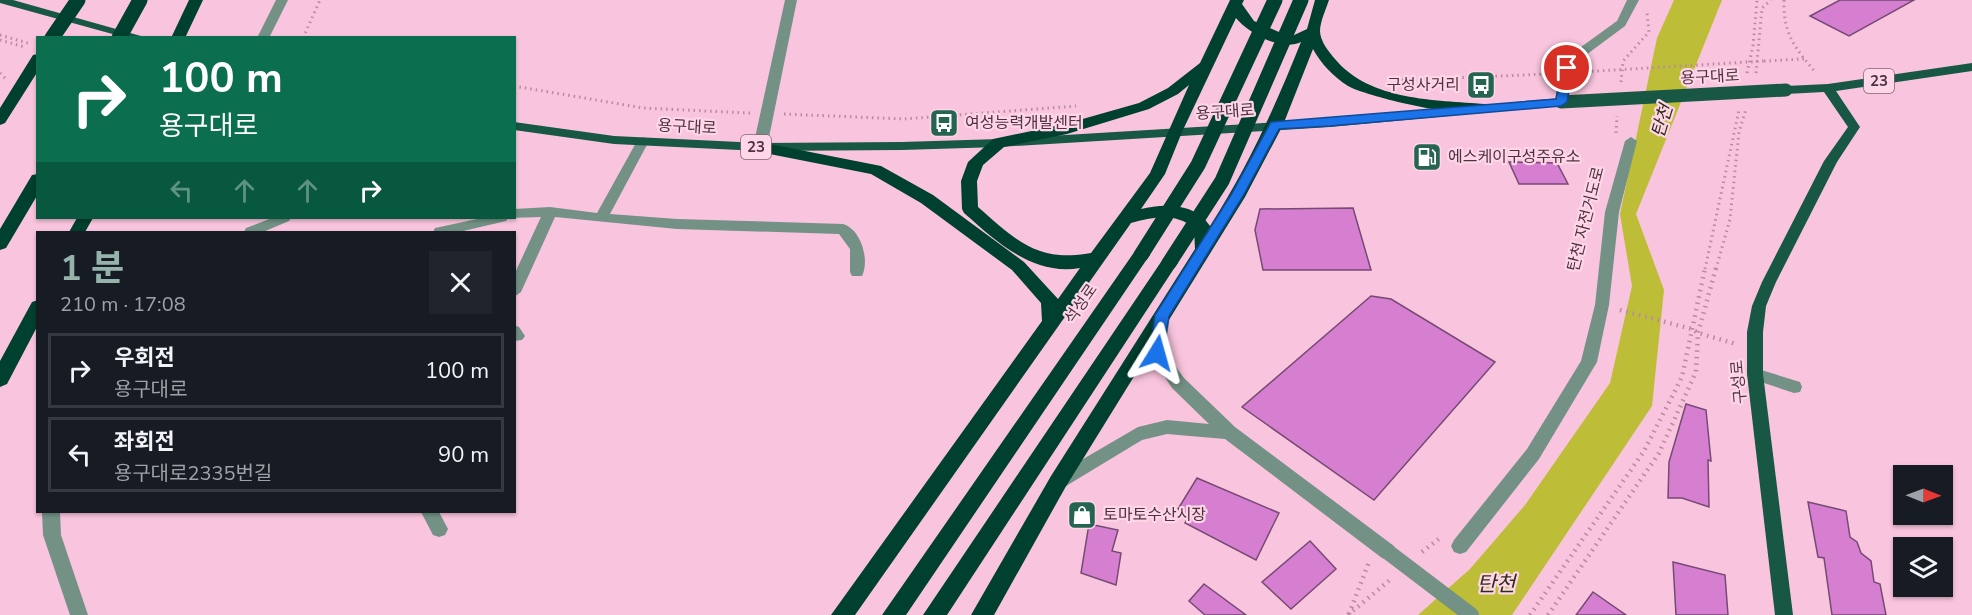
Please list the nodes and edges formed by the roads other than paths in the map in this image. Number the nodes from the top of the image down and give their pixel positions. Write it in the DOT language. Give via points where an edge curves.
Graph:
graph roads {
  1 [pos="0,0"];
  2 [pos="78,0"];
  3 [pos="140,0"];
  4 [pos="196,0"];
  5 [pos="282,0"];
  6 [pos="791,0"];
  7 [pos="1275,0"];
  8 [pos="1301,0"];
  9 [pos="1322,0"];
  10 [pos="1633,0"];
  11 [pos="1236,1"];
  12 [pos="1314,32"];
  13 [pos="53,36"];
  14 [pos="120,36"];
  15 [pos="135,36"];
  16 [pos="179,36"];
  17 [pos="264,36"];
  18 [pos="1214,49"];
  19 [pos="32,59"];
  20 [pos="1972,67"];
  21 [pos="1827,88"];
  22 [pos="1561,102"];
  23 [pos="1485,109"];
  24 [pos="0,120"];
  25 [pos="1275,125"];
  26 [pos="516,126"];
  27 [pos="1174,132"];
  28 [pos="644,141"];
  29 [pos="1623,141"];
  30 [pos="999,143"];
  31 [pos="760,147"];
  32 [pos="36,182"];
  33 [pos="550,212"];
  34 [pos="516,214"];
  35 [pos="601,218"];
  36 [pos="282,219"];
  37 [pos="497,219"];
  38 [pos="1124,219"];
  39 [pos="253,231"];
  40 [pos="445,231"];
  41 [pos="0,244"];
  42 [pos="1203,248"];
  43 [pos="1095,259"];
  44 [pos="856,272"];
  45 [pos="516,288"];
  46 [pos="36,312"];
  47 [pos="1162,315"];
  48 [pos="1051,325"];
  49 [pos="1755,374"];
  50 [pos="0,379"];
  51 [pos="1794,387"];
  52 [pos="1229,432"];
  53 [pos="1058,482"];
  54 [pos="51,513"];
  55 [pos="431,513"];
  56 [pos="439,529"];
  57 [pos="1460,546"];
  58 [pos="79,615"];
  59 [pos="842,615"];
  60 [pos="893,615"];
  61 [pos="934,615"];
  62 [pos="982,615"];
  63 [pos="1471,615"];
  64 [pos="1784,615"];
  1 -- 15 [label="main road"];
  2 -- 13 [label="highway, bridge"];
  3 -- 14 [label="highway, bridge"];
  4 -- 16 [label="highway"];
  5 -- 17 [label="street"];
  6 -- 31 [label="street"];
  7 -- 60 [label="highway, 석성로, bridge" via="1198,165 1141,255"];
  8 -- 61 [label="highway, bridge" via="1221,181"];
  9 -- 12 [label="highway"];
  10 -- 22 [label="street" via="1612,34 1578,55 1567,68"];
  11 -- 12 [label="highway" via="1249,24 1275,37 1291,42"];
  11 -- 18 [label="highway"];
  12 -- 23 [label="highway" via="1321,53 1343,77 1388,98"];
  12 -- 25 [label="highway"];
  18 -- 27 [label="highway"];
  18 -- 30 [label="highway" via="1189,78 1144,106 1068,129"];
  19 -- 24 [label="highway"];
  20 -- 21 [label="main road, 용구대로 / 23"];
  21 -- 22 [label="main road, 용구대로 / 23, bridge"];
  21 -- 49 [label="main road, 구성로" via="1854,127 1831,162 1759,306"];
  22 -- 23 [label="main road, 용구대로 / 23"];
  23 -- 25 [label="main road, 용구대로 / 23"];
  25 -- 27 [label="main road, 용구대로 / 23"];
  25 -- 42 [label="highway" via="1237,196"];
  26 -- 28 [label="main road, 용구대로 / 23"];
  27 -- 30 [label="main road, 용구대로 / 23"];
  27 -- 38 [label="highway" via="1157,174"];
  28 -- 31 [label="main road, 용구대로 / 23"];
  28 -- 35 [label="street"];
  29 -- 57 [label="street" via="1602,306 1589,362 1533,454"];
  30 -- 31 [label="main road, 용구대로 / 23"];
  30 -- 43 [label="highway" via="976,162 969,181 970,209 1006,240 1035,257 1065,264"];
  31 -- 48 [label="highway" via="875,170 927,199 1018,266 1050,300"];
  32 -- 41 [label="highway"];
  33 -- 34 [label="street"];
  33 -- 35 [label="street"];
  33 -- 45 [label="street"];
  35 -- 44 [label="street" via="843,229 856,248"];
  36 -- 39 [label="street"];
  37 -- 40 [label="street"];
  38 -- 42 [label="highway" via="1153,210 1181,212 1194,217 1202,226"];
  38 -- 43 [label="highway"];
  42 -- 47 [label="highway"];
  43 -- 48 [label="highway"];
  46 -- 50 [label="highway"];
  47 -- 52 [label="street" via="1157,353 1178,383"];
  47 -- 53 [label="highway"];
  48 -- 59 [label="highway"];
  49 -- 51 [label="street"];
  49 -- 64 [label="main road, 구성로"];
  52 -- 53 [label="street" via="1167,427 1138,434"];
  52 -- 63 [label="street, bridge"];
  53 -- 62 [label="highway"];
  54 -- 58 [label="street" via="52,535"];
  55 -- 56 [label="street"];
}
